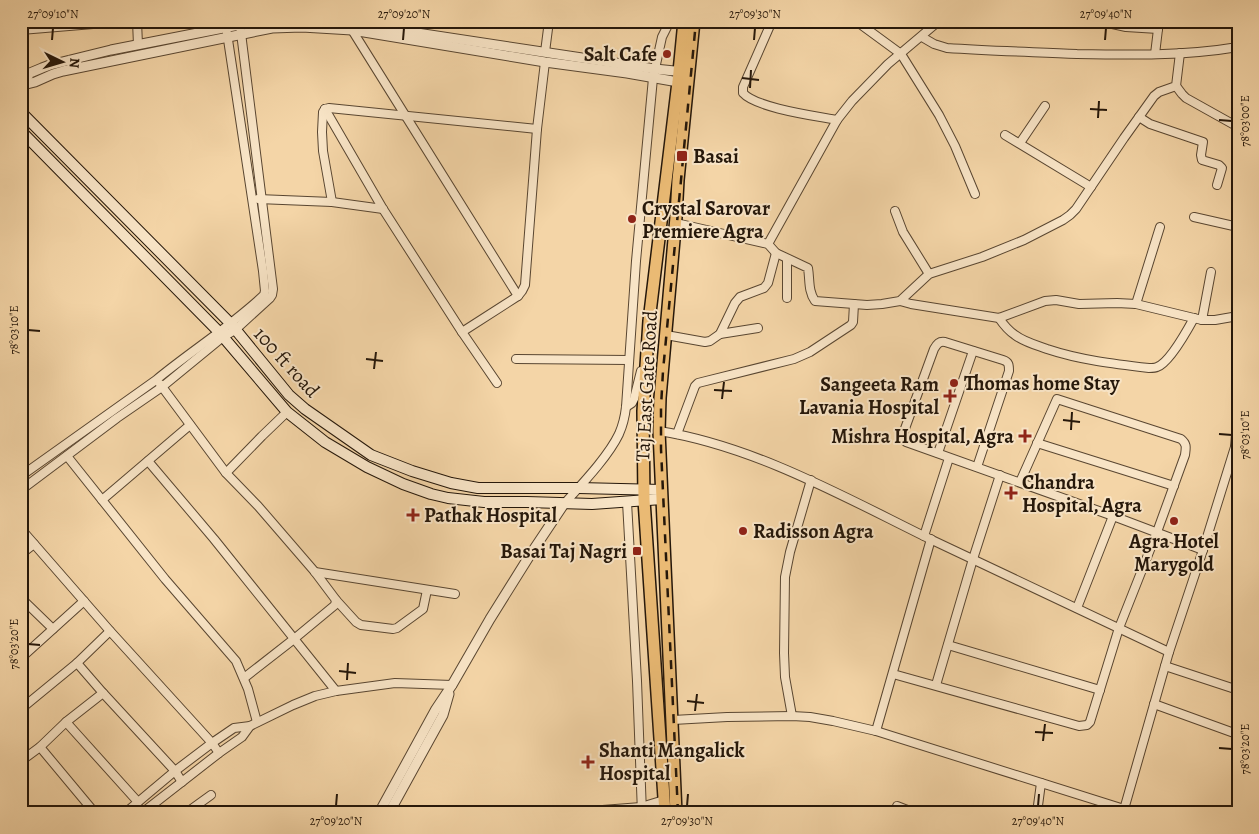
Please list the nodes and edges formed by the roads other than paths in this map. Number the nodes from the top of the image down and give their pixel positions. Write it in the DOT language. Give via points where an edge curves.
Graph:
graph roads {
  1 [pos="124,21"];
  2 [pos="137,21"];
  3 [pos="259,21"];
  4 [pos="338,21"];
  5 [pos="409,21"];
  6 [pos="549,21"];
  7 [pos="670,21"];
  8 [pos="684,21"];
  9 [pos="694,21"];
  10 [pos="772,21"];
  11 [pos="856,21"];
  12 [pos="926,21"];
  13 [pos="939,21"];
  14 [pos="1099,21"];
  15 [pos="105,22"];
  16 [pos="1159,25"];
  17 [pos="396,27"];
  18 [pos="932,28"];
  19 [pos="21,30"];
  20 [pos="240,30"];
  21 [pos="352,30"];
  22 [pos="227,32"];
  23 [pos="922,37"];
  24 [pos="138,45"];
  25 [pos="1238,47"];
  26 [pos="545,52"];
  27 [pos="1180,53"];
  28 [pos="901,54"];
  29 [pos="1155,54"];
  30 [pos="545,62"];
  31 [pos="654,73"];
  32 [pos="684,77"];
  33 [pos="22,85"];
  34 [pos="1176,86"];
  35 [pos="1045,106"];
  36 [pos="325,109"];
  37 [pos="21,112"];
  38 [pos="404,115"];
  39 [pos="1139,117"];
  40 [pos="837,120"];
  41 [pos="1238,127"];
  42 [pos="536,129"];
  43 [pos="21,131"];
  44 [pos="1005,135"];
  45 [pos="1020,143"];
  46 [pos="1217,185"];
  47 [pos="1091,187"];
  48 [pos="975,194"];
  49 [pos="253,199"];
  50 [pos="262,200"];
  51 [pos="332,202"];
  52 [pos="382,209"];
  53 [pos="895,211"];
  54 [pos="1194,217"];
  55 [pos="676,223"];
  56 [pos="1160,227"];
  57 [pos="1238,227"];
  58 [pos="768,244"];
  59 [pos="776,253"];
  60 [pos="787,259"];
  61 [pos="1211,272"];
  62 [pos="929,274"];
  63 [pos="518,296"];
  64 [pos="787,298"];
  65 [pos="900,301"];
  66 [pos="854,304"];
  67 [pos="1136,304"];
  68 [pos="1238,306"];
  69 [pos="1237,316"];
  70 [pos="999,318"];
  71 [pos="1198,319"];
  72 [pos="649,321"];
  73 [pos="233,327"];
  74 [pos="758,328"];
  75 [pos="462,332"];
  76 [pos="720,334"];
  77 [pos="221,335"];
  78 [pos="666,335"];
  79 [pos="973,351"];
  80 [pos="516,359"];
  81 [pos="629,360"];
  82 [pos="159,383"];
  83 [pos="498,383"];
  84 [pos="626,407"];
  85 [pos="1238,411"];
  86 [pos="287,412"];
  87 [pos="190,425"];
  88 [pos="659,431"];
  89 [pos="677,434"];
  90 [pos="1037,443"];
  91 [pos="1236,448"];
  92 [pos="938,453"];
  93 [pos="67,456"];
  94 [pos="950,458"];
  95 [pos="148,461"];
  96 [pos="977,467"];
  97 [pos="226,473"];
  98 [pos="1000,475"];
  99 [pos="21,476"];
  100 [pos="810,480"];
  101 [pos="1020,482"];
  102 [pos="1174,486"];
  103 [pos="579,488"];
  104 [pos="21,490"];
  105 [pos="662,494"];
  106 [pos="644,495"];
  107 [pos="102,500"];
  108 [pos="627,502"];
  109 [pos="564,504"];
  110 [pos="1113,516"];
  111 [pos="21,530"];
  112 [pos="1157,532"];
  113 [pos="927,538"];
  114 [pos="34,544"];
  115 [pos="1203,550"];
  116 [pos="21,554"];
  117 [pos="973,559"];
  118 [pos="315,572"];
  119 [pos="427,590"];
  120 [pos="455,594"];
  121 [pos="22,599"];
  122 [pos="336,600"];
  123 [pos="84,601"];
  124 [pos="1077,608"];
  125 [pos="1119,628"];
  126 [pos="53,629"];
  127 [pos="110,631"];
  128 [pos="294,640"];
  129 [pos="948,646"];
  130 [pos="1169,652"];
  131 [pos="21,658"];
  132 [pos="77,663"];
  133 [pos="1165,666"];
  134 [pos="892,674"];
  135 [pos="244,678"];
  136 [pos="452,685"];
  137 [pos="936,685"];
  138 [pos="1100,690"];
  139 [pos="1238,690"];
  140 [pos="336,691"];
  141 [pos="103,693"];
  142 [pos="1154,704"];
  143 [pos="21,709"];
  144 [pos="792,716"];
  145 [pos="673,720"];
  146 [pos="66,722"];
  147 [pos="254,724"];
  148 [pos="876,731"];
  149 [pos="1234,733"];
  150 [pos="212,743"];
  151 [pos="40,747"];
  152 [pos="219,753"];
  153 [pos="21,761"];
  154 [pos="175,771"];
  155 [pos="182,782"];
  156 [pos="1041,783"];
  157 [pos="211,795"];
  158 [pos="664,800"];
  159 [pos="138,802"];
  160 [pos="897,806"];
  161 [pos="642,810"];
  162 [pos="1124,811"];
  163 [pos="595,812"];
  164 [pos="95,813"];
  165 [pos="126,813"];
  166 [pos="142,813"];
  167 [pos="186,813"];
  168 [pos="379,813"];
  169 [pos="389,813"];
  170 [pos="564,813"];
  171 [pos="665,813"];
  172 [pos="676,813"];
  173 [pos="915,813"];
  174 [pos="1036,813"];
  1 -- 15 [label="street"];
  2 -- 24 [label="street"];
  3 -- 20 [label="street"];
  4 -- 17 [label="street"];
  5 -- 17 [label="street"];
  6 -- 26 [label="street"];
  7 -- 31 [label="street" via="662,37"];
  8 -- 32 [label="main road"];
  9 -- 32 [label="main road, Taj East Gate Road"];
  10 -- 40 [label="street" via="743,87 743,94 777,108"];
  11 -- 28 [label="street"];
  12 -- 18 [label="street"];
  13 -- 18 [label="street"];
  14 -- 16 [label="street" via="1126,27"];
  15 -- 19 [label="street"];
  16 -- 29 [label="street"];
  17 -- 26 [label="street"];
  18 -- 23 [label="street"];
  20 -- 21 [label="street" via="302,27"];
  20 -- 22 [label="street"];
  20 -- 50 [label="street"];
  21 -- 30 [label="street"];
  21 -- 38 [label="street"];
  22 -- 24 [label="street"];
  22 -- 33 [label="street" via="63,71"];
  22 -- 49 [label="street"];
  23 -- 28 [label="street"];
  23 -- 29 [label="street" via="947,48"];
  24 -- 33 [label="street" via="42,68 30,74"];
  25 -- 27 [label="street"];
  26 -- 31 [label="street"];
  27 -- 29 [label="street"];
  27 -- 34 [label="street"];
  28 -- 40 [label="street"];
  28 -- 48 [label="street" via="939,115"];
  30 -- 31 [label="street" via="627,73"];
  30 -- 42 [label="street"];
  31 -- 32 [label="street"];
  31 -- 81 [label="street"];
  32 -- 55 [label="main road, Taj East Gate Road"];
  32 -- 72 [label="main road"];
  34 -- 39 [label="street" via="1154,96"];
  34 -- 41 [label="street" via="1186,98"];
  35 -- 45 [label="street"];
  36 -- 38 [label="street"];
  36 -- 51 [label="street" via="322,143"];
  36 -- 52 [label="street"];
  37 -- 73 [label="main road, 100 ft road"];
  38 -- 42 [label="street"];
  38 -- 63 [label="street"];
  39 -- 46 [label="street" via="1150,124 1203,142 1202,160 1221,166"];
  39 -- 47 [label="street"];
  40 -- 58 [label="street"];
  42 -- 63 [label="street" via="525,285"];
  43 -- 77 [label="main road, 100 ft road"];
  44 -- 45 [label="street"];
  45 -- 47 [label="street"];
  47 -- 62 [label="street" via="1076,209 1063,220 1003,249"];
  49 -- 50 [label="street"];
  49 -- 73 [label="street" via="265,291"];
  50 -- 51 [label="street"];
  50 -- 73 [label="street" via="272,294"];
  51 -- 52 [label="street"];
  52 -- 75 [label="street"];
  53 -- 62 [label="street" via="903,232"];
  54 -- 57 [label="street"];
  55 -- 58 [label="street"];
  55 -- 78 [label="main road, Taj East Gate Road"];
  56 -- 67 [label="street"];
  58 -- 59 [label="street"];
  59 -- 60 [label="street"];
  59 -- 76 [label="street" via="768,284 740,297"];
  60 -- 64 [label="street"];
  60 -- 66 [label="street" via="808,268 809,287 815,301"];
  61 -- 71 [label="street"];
  62 -- 65 [label="street"];
  63 -- 75 [label="street"];
  65 -- 66 [label="street"];
  65 -- 70 [label="street"];
  66 -- 89 [label="street" via="851,325 810,352 698,383"];
  67 -- 70 [label="street" via="1045,301"];
  67 -- 71 [label="street"];
  68 -- 69 [label="street"];
  69 -- 71 [label="street"];
  70 -- 71 [label="street" via="1014,334 1041,347 1088,360 1149,368 1162,365"];
  72 -- 84 [label="street" via="639,381 632,403"];
  72 -- 106 [label="main road" via="643,411"];
  73 -- 77 [label="street"];
  73 -- 103 [label="main road, 100 ft road" via="289,395 370,455 420,474 478,488"];
  74 -- 76 [label="street"];
  75 -- 83 [label="street"];
  76 -- 78 [label="street" via="705,342"];
  77 -- 82 [label="street"];
  77 -- 86 [label="main road, 100 ft road"];
  78 -- 88 [label="main road, Taj East Gate Road"];
  79 -- 92 [label="street"];
  79 -- 92 [label="street" via="942,342 936,344 903,434 906,442"];
  79 -- 96 [label="street" via="1007,361 1010,365"];
  80 -- 81 [label="street"];
  81 -- 84 [label="street"];
  82 -- 87 [label="street"];
  82 -- 93 [label="street"];
  82 -- 99 [label="street"];
  84 -- 103 [label="street" via="619,435"];
  85 -- 91 [label="street"];
  86 -- 97 [label="street"];
  86 -- 109 [label="main road, 100 ft road" via="325,442 367,467 431,494 484,502"];
  87 -- 95 [label="street"];
  87 -- 97 [label="street"];
  88 -- 89 [label="street"];
  88 -- 105 [label="main road, Taj East Gate Road"];
  89 -- 100 [label="street" via="724,446"];
  90 -- 101 [label="street"];
  90 -- 102 [label="street"];
  90 -- 102 [label="street" via="1056,400 1061,399 1181,438 1186,446"];
  91 -- 115 [label="street"];
  92 -- 94 [label="street"];
  93 -- 104 [label="street"];
  93 -- 107 [label="street"];
  94 -- 96 [label="street"];
  94 -- 113 [label="street"];
  95 -- 107 [label="street"];
  95 -- 128 [label="street"];
  96 -- 98 [label="street"];
  97 -- 118 [label="street"];
  98 -- 101 [label="street"];
  98 -- 117 [label="street"];
  100 -- 113 [label="street"];
  100 -- 144 [label="street" via="785,577 784,653"];
  101 -- 110 [label="street"];
  102 -- 112 [label="street"];
  103 -- 106 [label="main road, 100 ft road"];
  103 -- 109 [label="street"];
  105 -- 106 [label="main road, 100 ft road"];
  105 -- 145 [label="main road, Taj East Gate Road"];
  106 -- 108 [label="main road, 100 ft road"];
  106 -- 158 [label="main road"];
  107 -- 135 [label="street" via="236,662"];
  108 -- 109 [label="main road, 100 ft road"];
  108 -- 161 [label="street"];
  109 -- 136 [label="street"];
  110 -- 112 [label="street"];
  110 -- 124 [label="street"];
  111 -- 114 [label="street"];
  112 -- 115 [label="street"];
  112 -- 125 [label="street"];
  113 -- 117 [label="street"];
  113 -- 134 [label="street"];
  114 -- 116 [label="street"];
  114 -- 123 [label="street"];
  115 -- 130 [label="street"];
  117 -- 124 [label="street"];
  117 -- 129 [label="street"];
  118 -- 119 [label="street"];
  118 -- 122 [label="street"];
  119 -- 120 [label="street"];
  119 -- 122 [label="street" via="422,609 393,629 361,625"];
  121 -- 126 [label="street"];
  122 -- 128 [label="street" via="335,605"];
  123 -- 126 [label="street"];
  123 -- 127 [label="street"];
  124 -- 125 [label="street"];
  125 -- 130 [label="street"];
  125 -- 138 [label="street"];
  126 -- 131 [label="street"];
  127 -- 132 [label="street"];
  127 -- 150 [label="street"];
  128 -- 135 [label="street"];
  128 -- 140 [label="street"];
  129 -- 137 [label="street"];
  129 -- 138 [label="street"];
  130 -- 133 [label="street"];
  132 -- 141 [label="street"];
  132 -- 143 [label="street"];
  133 -- 139 [label="street"];
  133 -- 142 [label="street"];
  134 -- 137 [label="street"];
  134 -- 148 [label="street"];
  135 -- 147 [label="street"];
  136 -- 140 [label="street" via="396,683"];
  136 -- 168 [label="street"];
  136 -- 169 [label="street" via="443,715"];
  137 -- 138 [label="street" via="1082,726 1090,722"];
  140 -- 147 [label="street" via="315,696"];
  141 -- 146 [label="street"];
  141 -- 154 [label="street"];
  142 -- 149 [label="street"];
  142 -- 162 [label="street"];
  144 -- 145 [label="street"];
  144 -- 148 [label="street"];
  145 -- 172 [label="main road, Taj East Gate Road"];
  146 -- 151 [label="street"];
  146 -- 159 [label="street"];
  147 -- 150 [label="street" via="234,728"];
  147 -- 152 [label="street" via="242,738"];
  148 -- 156 [label="street"];
  150 -- 152 [label="street"];
  150 -- 154 [label="street"];
  151 -- 153 [label="street"];
  151 -- 164 [label="street"];
  152 -- 155 [label="street"];
  154 -- 155 [label="street"];
  154 -- 159 [label="street"];
  155 -- 166 [label="street"];
  156 -- 162 [label="street"];
  156 -- 174 [label="street"];
  157 -- 167 [label="street"];
  158 -- 161 [label="street"];
  158 -- 171 [label="main road"];
  159 -- 165 [label="street"];
  160 -- 173 [label="street"];
  161 -- 163 [label="street"];
  163 -- 170 [label="street"];
}
